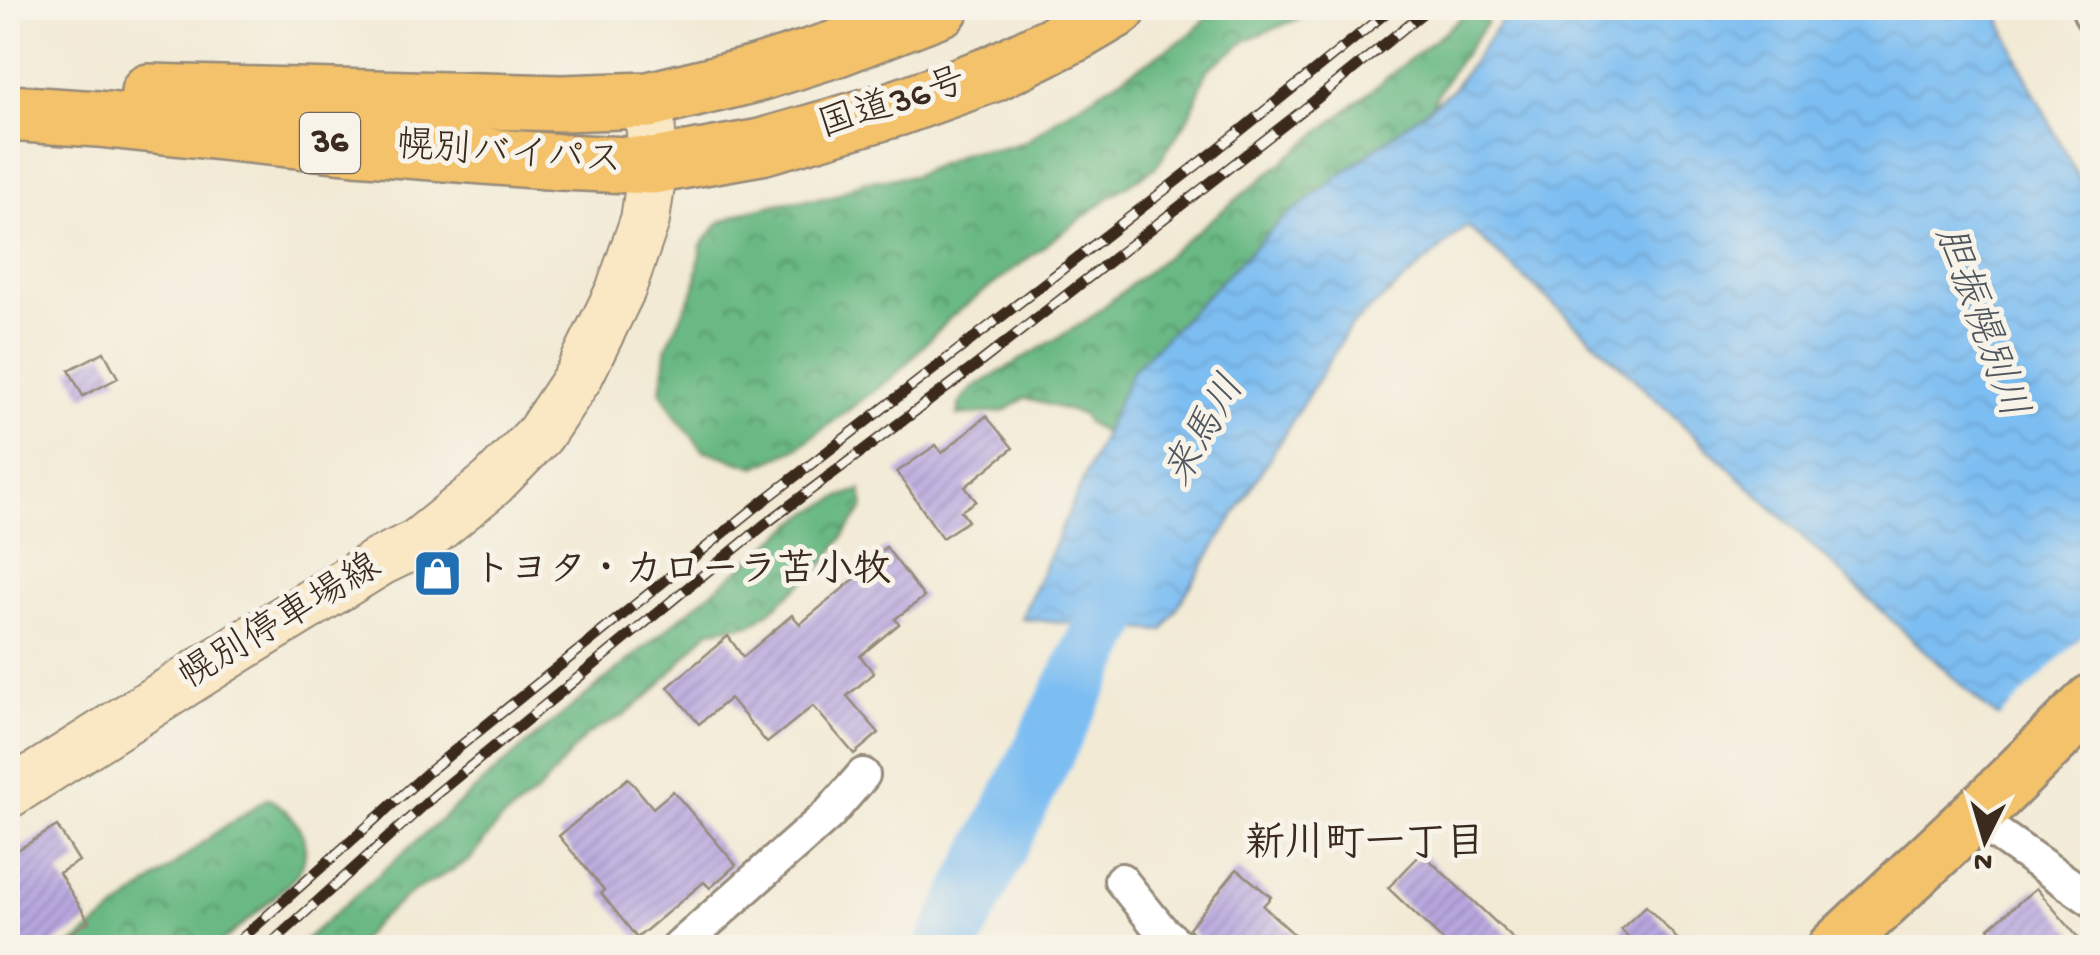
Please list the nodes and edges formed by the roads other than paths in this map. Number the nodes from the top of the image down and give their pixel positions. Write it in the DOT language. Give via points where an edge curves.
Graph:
graph roads {
  1 [pos="941,8"];
  2 [pos="1119,8"];
  3 [pos="2088,8"];
  4 [pos="2092,17"];
  5 [pos="8,88"];
  6 [pos="650,100"];
  7 [pos="8,113"];
  8 [pos="653,166"];
  9 [pos="2092,701"];
  10 [pos="862,776"];
  11 [pos="8,794"];
  12 [pos="1983,809"];
  13 [pos="1121,880"];
  14 [pos="2092,900"];
  15 [pos="678,948"];
  16 [pos="1181,948"];
  17 [pos="1834,948"];
  1 -- 6 [label="highway, 国道36号 / 36" via="804,60"];
  2 -- 8 [label="highway, 国道36号 / 36" via="992,74 896,108 761,148"];
  3 -- 4 [label="street"];
  5 -- 6 [label="highway, 幌別バイパス / 36"];
  6 -- 8 [label="main road, 幌別停車場線"];
  7 -- 8 [label="highway, 幌別バイパス / 36"];
  8 -- 11 [label="main road, 幌別停車場線" via="645,220 621,289 578,377 540,434 492,483 418,543"];
  9 -- 12 [label="main road"];
  10 -- 15 [label="street" via="829,814"];
  12 -- 14 [label="street"];
  12 -- 17 [label="main road"];
  13 -- 16 [label="street"];
}
